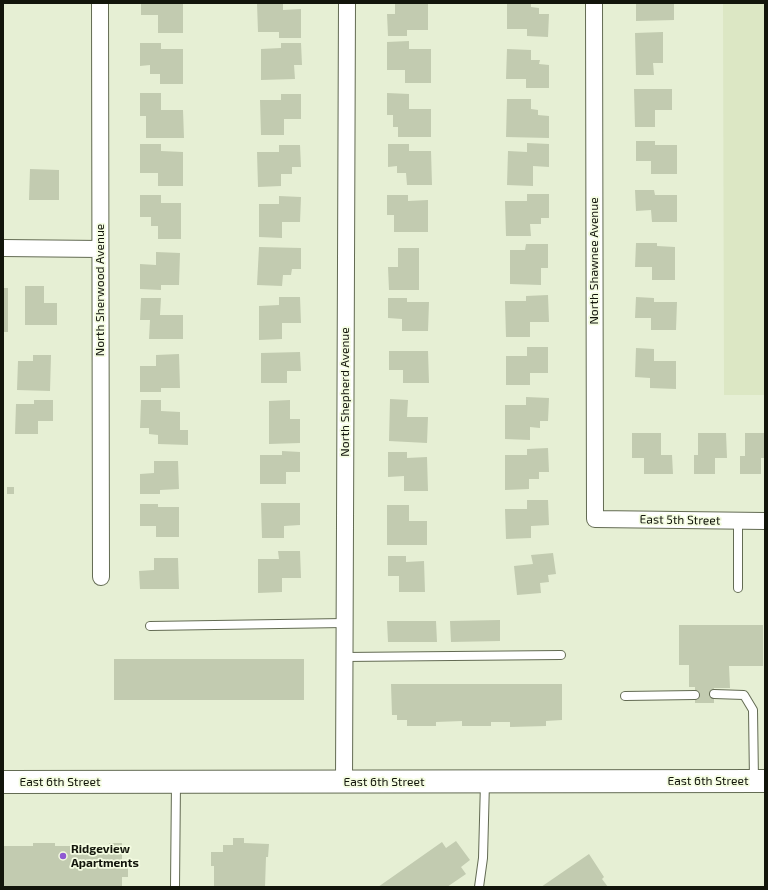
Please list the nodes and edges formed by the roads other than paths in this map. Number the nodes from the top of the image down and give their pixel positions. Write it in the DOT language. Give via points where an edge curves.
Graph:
graph roads {
  1 [pos="100,3"];
  2 [pos="347,3"];
  3 [pos="594,3"];
  4 [pos="3,248"];
  5 [pos="100,249"];
  6 [pos="595,519"];
  7 [pos="738,520"];
  8 [pos="765,521"];
  9 [pos="101,577"];
  10 [pos="738,588"];
  11 [pos="344,623"];
  12 [pos="150,626"];
  13 [pos="561,655"];
  14 [pos="344,657"];
  15 [pos="714,694"];
  16 [pos="695,695"];
  17 [pos="625,696"];
  18 [pos="759,781"];
  19 [pos="3,782"];
  20 [pos="176,782"];
  21 [pos="344,782"];
  22 [pos="485,782"];
  23 [pos="175,887"];
  24 [pos="479,887"];
  1 -- 5 [label="street, North Sherwood Avenue"];
  2 -- 11 [label="street, North Shepherd Avenue"];
  3 -- 6 [label="street, North Shawnee Avenue"];
  4 -- 5 [label="street"];
  5 -- 9 [label="street, North Sherwood Avenue"];
  6 -- 7 [label="street, East 5th Street"];
  7 -- 8 [label="street, East 5th Street"];
  7 -- 10 [label="lane"];
  11 -- 12 [label="lane"];
  11 -- 14 [label="street, North Shepherd Avenue"];
  13 -- 14 [label="lane"];
  14 -- 21 [label="street, North Shepherd Avenue"];
  15 -- 18 [label="lane" via="744,695 753,710"];
  16 -- 17 [label="lane"];
  18 -- 22 [label="main road, East 6th Street"];
  19 -- 20 [label="main road, East 6th Street"];
  20 -- 21 [label="main road, East 6th Street"];
  20 -- 23 [label="lane"];
  21 -- 22 [label="main road, East 6th Street"];
  22 -- 24 [label="lane" via="483,858"];
}
